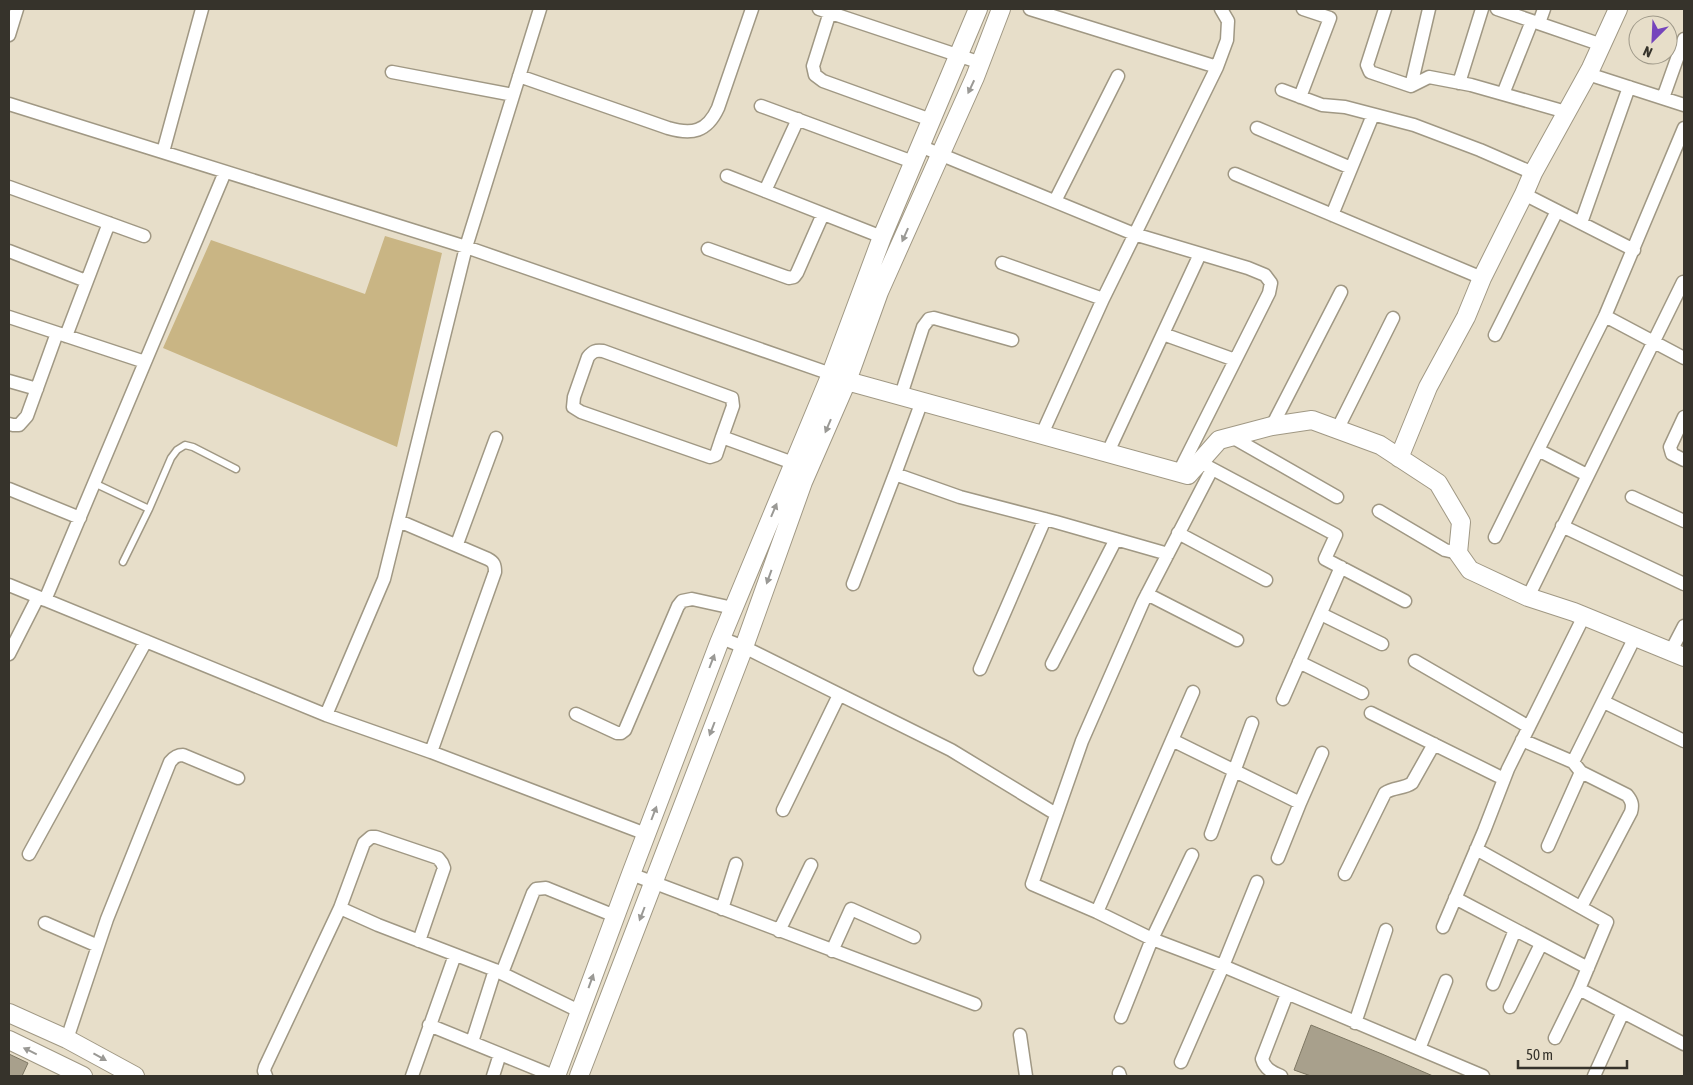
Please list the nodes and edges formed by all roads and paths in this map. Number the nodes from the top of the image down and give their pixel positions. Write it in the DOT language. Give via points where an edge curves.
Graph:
graph roads {
  1 [pos="16,9"];
  2 [pos="202,9"];
  3 [pos="540,9"];
  4 [pos="752,9"];
  5 [pos="978,9"];
  6 [pos="1001,9"];
  7 [pos="1030,9"];
  8 [pos="1221,9"];
  9 [pos="1303,9"];
  10 [pos="1385,9"];
  11 [pos="1429,9"];
  12 [pos="1482,9"];
  13 [pos="1497,9"];
  14 [pos="1544,9"];
  15 [pos="1618,9"];
  16 [pos="824,10"];
  17 [pos="1535,22"];
  18 [pos="9,35"];
  19 [pos="1684,39"];
  20 [pos="1602,46"];
  21 [pos="959,55"];
  22 [pos="981,63"];
  23 [pos="1217,67"];
  24 [pos="392,72"];
  25 [pos="1588,74"];
  26 [pos="519,76"];
  27 [pos="1118,76"];
  28 [pos="1459,83"];
  29 [pos="1411,86"];
  30 [pos="1629,87"];
  31 [pos="1282,90"];
  32 [pos="1503,94"];
  33 [pos="513,95"];
  34 [pos="1300,97"];
  35 [pos="1663,98"];
  36 [pos="9,104"];
  37 [pos="1684,105"];
  38 [pos="761,106"];
  39 [pos="1566,112"];
  40 [pos="1373,115"];
  41 [pos="798,120"];
  42 [pos="932,120"];
  43 [pos="1257,128"];
  44 [pos="1684,128"];
  45 [pos="163,152"];
  46 [pos="917,154"];
  47 [pos="939,154"];
  48 [pos="1351,168"];
  49 [pos="225,172"];
  50 [pos="1533,173"];
  51 [pos="1235,174"];
  52 [pos="727,176"];
  53 [pos="9,187"];
  54 [pos="765,191"];
  55 [pos="1524,194"];
  56 [pos="1056,201"];
  57 [pos="1557,211"];
  58 [pos="823,214"];
  59 [pos="1332,215"];
  60 [pos="108,223"];
  61 [pos="1581,223"];
  62 [pos="1134,234"];
  63 [pos="144,236"];
  64 [pos="882,237"];
  65 [pos="466,247"];
  66 [pos="708,249"];
  67 [pos="1634,250"];
  68 [pos="9,251"];
  69 [pos="1200,254"];
  70 [pos="1002,263"];
  71 [pos="1482,278"];
  72 [pos="86,281"];
  73 [pos="1683,282"];
  74 [pos="1340,292"];
  75 [pos="1103,299"];
  76 [pos="1679,300"];
  77 [pos="1605,316"];
  78 [pos="9,317"];
  79 [pos="1393,318"];
  80 [pos="61,334"];
  81 [pos="1163,334"];
  82 [pos="1495,334"];
  83 [pos="1012,340"];
  84 [pos="1652,341"];
  85 [pos="1684,358"];
  86 [pos="1235,360"];
  87 [pos="145,362"];
  88 [pos="830,374"];
  89 [pos="9,381"];
  90 [pos="847,381"];
  91 [pos="37,389"];
  92 [pos="901,395"];
  93 [pos="922,401"];
  94 [pos="1684,417"];
  95 [pos="9,424"];
  96 [pos="1272,426"];
  97 [pos="1337,430"];
  98 [pos="1042,434"];
  99 [pos="722,437"];
  100 [pos="1232,437"];
  101 [pos="496,438"];
  102 [pos="1538,450"];
  103 [pos="1108,452"];
  104 [pos="1399,458"];
  105 [pos="1684,460"];
  106 [pos="793,463"];
  107 [pos="1206,466"];
  108 [pos="236,469"];
  109 [pos="1179,472"];
  110 [pos="895,474"];
  111 [pos="1587,475"];
  112 [pos="94,483"];
  113 [pos="9,489"];
  114 [pos="1337,497"];
  115 [pos="1632,497"];
  116 [pos="149,509"];
  117 [pos="1379,512"];
  118 [pos="80,518"];
  119 [pos="1045,520"];
  120 [pos="399,521"];
  121 [pos="1684,522"];
  122 [pos="1562,526"];
  123 [pos="1178,534"];
  124 [pos="1495,537"];
  125 [pos="1116,539"];
  126 [pos="457,544"];
  127 [pos="1458,553"];
  128 [pos="1168,554"];
  129 [pos="123,562"];
  130 [pos="1341,567"];
  131 [pos="1266,580"];
  132 [pos="852,584"];
  133 [pos="1684,584"];
  134 [pos="9,585"];
  135 [pos="1147,594"];
  136 [pos="1528,597"];
  137 [pos="41,599"];
  138 [pos="1405,601"];
  139 [pos="733,608"];
  140 [pos="1321,614"];
  141 [pos="1584,616"];
  142 [pos="1684,626"];
  143 [pos="1635,637"];
  144 [pos="721,638"];
  145 [pos="1237,640"];
  146 [pos="146,641"];
  147 [pos="1382,644"];
  148 [pos="744,647"];
  149 [pos="9,654"];
  150 [pos="1678,654"];
  151 [pos="1415,661"];
  152 [pos="1299,662"];
  153 [pos="1052,664"];
  154 [pos="980,669"];
  155 [pos="1193,692"];
  156 [pos="1362,693"];
  157 [pos="839,694"];
  158 [pos="1283,699"];
  159 [pos="1604,702"];
  160 [pos="576,714"];
  161 [pos="1371,714"];
  162 [pos="326,715"];
  163 [pos="1252,723"];
  164 [pos="1528,727"];
  165 [pos="1172,740"];
  166 [pos="1522,740"];
  167 [pos="1684,741"];
  168 [pos="1434,744"];
  169 [pos="431,752"];
  170 [pos="1322,753"];
  171 [pos="1577,767"];
  172 [pos="1234,770"];
  173 [pos="238,778"];
  174 [pos="1504,779"];
  175 [pos="1300,804"];
  176 [pos="783,810"];
  177 [pos="1056,814"];
  178 [pos="646,834"];
  179 [pos="1212,834"];
  180 [pos="1548,846"];
  181 [pos="1476,849"];
  182 [pos="29,854"];
  183 [pos="1192,855"];
  184 [pos="1278,858"];
  185 [pos="736,864"];
  186 [pos="810,865"];
  187 [pos="631,874"];
  188 [pos="1344,874"];
  189 [pos="1257,882"];
  190 [pos="654,883"];
  191 [pos="1455,898"];
  192 [pos="1581,907"];
  193 [pos="340,908"];
  194 [pos="722,909"];
  195 [pos="1097,912"];
  196 [pos="615,916"];
  197 [pos="45,923"];
  198 [pos="1443,927"];
  199 [pos="1386,930"];
  200 [pos="1515,930"];
  201 [pos="779,931"];
  202 [pos="914,937"];
  203 [pos="1152,939"];
  204 [pos="419,941"];
  205 [pos="1542,944"];
  206 [pos="98,946"];
  207 [pos="832,951"];
  208 [pos="455,955"];
  209 [pos="1223,966"];
  210 [pos="1588,968"];
  211 [pos="499,972"];
  212 [pos="1446,981"];
  213 [pos="1493,984"];
  214 [pos="1579,989"];
  215 [pos="1287,994"];
  216 [pos="975,1004"];
  217 [pos="1510,1007"];
  218 [pos="580,1011"];
  219 [pos="1623,1012"];
  220 [pos="9,1013"];
  221 [pos="1121,1017"];
  222 [pos="1355,1023"];
  223 [pos="429,1024"];
  224 [pos="1020,1035"];
  225 [pos="67,1038"];
  226 [pos="1555,1038"];
  227 [pos="9,1040"];
  228 [pos="472,1042"];
  229 [pos="1684,1044"];
  230 [pos="1419,1049"];
  231 [pos="500,1054"];
  232 [pos="1180,1062"];
  233 [pos="83,1076"];
  234 [pos="135,1076"];
  235 [pos="266,1076"];
  236 [pos="412,1076"];
  237 [pos="493,1076"];
  238 [pos="555,1076"];
  239 [pos="579,1076"];
  240 [pos="1026,1076"];
  241 [pos="1281,1076"];
  242 [pos="1483,1076"];
  243 [pos="1594,1076"];
  1 -- 18 [label="street"];
  2 -- 45 [label="street"];
  3 -- 26 [label="street"];
  4 -- 26 [label="street" via="713,120 693,131 668,128"];
  5 -- 21 [label="street"];
  6 -- 22 [label="street"];
  7 -- 23 [label="street"];
  8 -- 23 [label="street" via="1228,21 1227,40"];
  9 -- 34 [label="street" via="1330,18"];
  10 -- 29 [label="street" via="1367,65 1370,72"];
  11 -- 29 [label="street"];
  12 -- 28 [label="street"];
  13 -- 17 [label="street"];
  14 -- 17 [label="street"];
  15 -- 20 [label="street"];
  16 -- 21 [label="street"];
  16 -- 42 [label="street" via="813,66 815,75 823,81"];
  17 -- 20 [label="street"];
  17 -- 32 [label="street"];
  19 -- 35 [label="street"];
  20 -- 25 [label="street"];
  21 -- 22 [label="street"];
  21 -- 42 [label="street"];
  22 -- 47 [label="street, one-way"];
  23 -- 62 [label="street"];
  24 -- 33 [label="street"];
  25 -- 30 [label="street"];
  25 -- 39 [label="street"];
  26 -- 33 [label="street"];
  27 -- 56 [label="street"];
  28 -- 29 [label="street" via="1429,77"];
  28 -- 32 [label="street"];
  30 -- 35 [label="street"];
  30 -- 61 [label="street"];
  31 -- 34 [label="street"];
  32 -- 39 [label="street"];
  33 -- 65 [label="street"];
  34 -- 40 [label="street" via="1322,105"];
  35 -- 37 [label="street"];
  36 -- 45 [label="street"];
  38 -- 41 [label="street"];
  39 -- 50 [label="street"];
  40 -- 48 [label="street"];
  40 -- 50 [label="street" via="1414,125"];
  41 -- 46 [label="street"];
  41 -- 54 [label="street"];
  42 -- 46 [label="street"];
  43 -- 48 [label="street"];
  44 -- 67 [label="street"];
  45 -- 49 [label="street"];
  46 -- 47 [label="street"];
  46 -- 64 [label="street"];
  47 -- 56 [label="street"];
  47 -- 90 [label="street, one-way" via="879,292"];
  48 -- 59 [label="street"];
  49 -- 65 [label="street"];
  49 -- 87 [label="street"];
  50 -- 55 [label="street"];
  51 -- 59 [label="street"];
  52 -- 54 [label="street"];
  53 -- 60 [label="street"];
  54 -- 58 [label="street"];
  55 -- 57 [label="street"];
  55 -- 71 [label="street"];
  56 -- 62 [label="street"];
  57 -- 61 [label="street"];
  57 -- 82 [label="street"];
  58 -- 64 [label="street"];
  58 -- 66 [label="street" via="794,277"];
  59 -- 71 [label="street"];
  60 -- 63 [label="street"];
  60 -- 72 [label="street"];
  61 -- 67 [label="street"];
  62 -- 69 [label="street"];
  62 -- 75 [label="street"];
  64 -- 88 [label="street"];
  65 -- 88 [label="street"];
  65 -- 120 [label="street"];
  67 -- 77 [label="street"];
  68 -- 72 [label="street"];
  69 -- 81 [label="street"];
  69 -- 86 [label="street" via="1265,275 1271,283"];
  70 -- 75 [label="street"];
  71 -- 104 [label="street" via="1466,318 1428,386"];
  72 -- 80 [label="street"];
  73 -- 76 [label="street"];
  74 -- 96 [label="street"];
  75 -- 98 [label="street"];
  76 -- 84 [label="street"];
  77 -- 84 [label="street"];
  77 -- 102 [label="street"];
  78 -- 80 [label="street"];
  79 -- 97 [label="street"];
  80 -- 87 [label="street"];
  80 -- 91 [label="street"];
  81 -- 86 [label="street"];
  81 -- 103 [label="street"];
  83 -- 92 [label="street" via="929,319 923,327"];
  84 -- 85 [label="street"];
  84 -- 111 [label="street"];
  86 -- 109 [label="street"];
  87 -- 112 [label="street"];
  88 -- 90 [label="street"];
  88 -- 106 [label="street"];
  89 -- 91 [label="street"];
  90 -- 92 [label="street"];
  90 -- 148 [label="street, one-way" via="803,482"];
  91 -- 95 [label="street" via="23,422"];
  92 -- 93 [label="street"];
  93 -- 98 [label="street"];
  93 -- 110 [label="street"];
  94 -- 105 [label="street" via="1670,446 1672,454"];
  96 -- 97 [label="street" via="1312,420"];
  96 -- 100 [label="street"];
  97 -- 104 [label="street" via="1380,445"];
  98 -- 103 [label="street"];
  99 -- 99 [label="street" via="716,455 710,457 580,412 572,407 588,357 596,350 603,351 732,398 733,406"];
  99 -- 106 [label="street"];
  100 -- 107 [label="street" via="1219,440"];
  100 -- 114 [label="street"];
  101 -- 126 [label="street"];
  102 -- 111 [label="street"];
  102 -- 124 [label="street"];
  103 -- 109 [label="street"];
  104 -- 127 [label="street" via="1438,483 1461,522"];
  139 -- 106 [label="street, one-way"];
  107 -- 109 [label="street" via="1188,475"];
  107 -- 123 [label="street"];
  107 -- 130 [label="street" via="1336,535 1325,559"];
  108 -- 116 [label="lane" via="185,445 170,458"];
  110 -- 119 [label="street" via="960,497"];
  110 -- 132 [label="street"];
  111 -- 122 [label="street"];
  112 -- 116 [label="lane"];
  112 -- 118 [label="street"];
  113 -- 118 [label="street"];
  115 -- 121 [label="street"];
  116 -- 129 [label="lane"];
  117 -- 127 [label="street" via="1445,550"];
  118 -- 137 [label="street"];
  119 -- 125 [label="street"];
  119 -- 154 [label="street"];
  120 -- 126 [label="street"];
  120 -- 162 [label="street" via="384,579"];
  122 -- 133 [label="street"];
  122 -- 136 [label="street"];
  123 -- 128 [label="street"];
  123 -- 131 [label="street"];
  125 -- 128 [label="street"];
  125 -- 153 [label="street"];
  126 -- 169 [label="street" via="492,561 495,572"];
  127 -- 136 [label="street" via="1470,570"];
  128 -- 135 [label="street"];
  130 -- 138 [label="street"];
  130 -- 140 [label="street"];
  134 -- 137 [label="street"];
  135 -- 145 [label="street"];
  135 -- 177 [label="street" via="1082,741"];
  136 -- 141 [label="street"];
  137 -- 146 [label="street"];
  137 -- 149 [label="street"];
  139 -- 144 [label="street"];
  139 -- 160 [label="street" via="692,599 682,601 621,733"];
  140 -- 147 [label="street"];
  140 -- 152 [label="street"];
  141 -- 143 [label="street"];
  141 -- 164 [label="street"];
  142 -- 150 [label="street"];
  143 -- 150 [label="street"];
  143 -- 159 [label="street"];
  144 -- 148 [label="street"];
  178 -- 144 [label="street, one-way"];
  146 -- 162 [label="street"];
  146 -- 182 [label="street"];
  148 -- 157 [label="street"];
  148 -- 190 [label="street, one-way"];
  151 -- 164 [label="street"];
  152 -- 156 [label="street"];
  152 -- 158 [label="street"];
  155 -- 165 [label="street"];
  157 -- 176 [label="street"];
  157 -- 177 [label="street" via="956,753"];
  159 -- 167 [label="street"];
  159 -- 171 [label="street"];
  161 -- 168 [label="street"];
  162 -- 169 [label="street"];
  163 -- 172 [label="street"];
  164 -- 166 [label="street"];
  165 -- 172 [label="street"];
  165 -- 195 [label="street"];
  166 -- 171 [label="street"];
  166 -- 174 [label="street"];
  168 -- 174 [label="street"];
  168 -- 188 [label="street" via="1412,783 1385,793"];
  169 -- 178 [label="street"];
  170 -- 175 [label="street"];
  171 -- 180 [label="street"];
  171 -- 192 [label="street" via="1627,795 1633,805"];
  172 -- 175 [label="street"];
  172 -- 179 [label="street"];
  173 -- 206 [label="street" via="183,755 173,758"];
  174 -- 181 [label="street"];
  175 -- 184 [label="street"];
  177 -- 195 [label="street" via="1032,884"];
  178 -- 187 [label="street"];
  181 -- 191 [label="street"];
  181 -- 192 [label="street"];
  183 -- 203 [label="street"];
  185 -- 194 [label="street"];
  186 -- 201 [label="street"];
  187 -- 190 [label="street"];
  187 -- 196 [label="street"];
  189 -- 209 [label="street"];
  190 -- 194 [label="street"];
  190 -- 239 [label="street, one-way"];
  191 -- 198 [label="street"];
  191 -- 200 [label="street"];
  192 -- 210 [label="street" via="1607,922"];
  193 -- 204 [label="street"];
  193 -- 204 [label="street" via="364,843 371,837 438,858 444,868"];
  193 -- 235 [label="street" via="265,1067"];
  194 -- 201 [label="street"];
  195 -- 203 [label="street"];
  196 -- 211 [label="street" via="546,888 536,889"];
  218 -- 196 [label="street, one-way"];
  197 -- 206 [label="street"];
  199 -- 222 [label="street"];
  200 -- 205 [label="street"];
  200 -- 213 [label="street"];
  201 -- 207 [label="street"];
  202 -- 207 [label="street" via="851,909"];
  203 -- 209 [label="street"];
  203 -- 221 [label="street"];
  204 -- 208 [label="street"];
  205 -- 210 [label="street"];
  205 -- 217 [label="street"];
  206 -- 225 [label="street"];
  207 -- 216 [label="street"];
  208 -- 211 [label="street"];
  208 -- 223 [label="street"];
  209 -- 215 [label="street"];
  209 -- 232 [label="street"];
  210 -- 214 [label="street"];
  211 -- 218 [label="street"];
  211 -- 228 [label="street"];
  212 -- 230 [label="street"];
  214 -- 219 [label="street"];
  214 -- 226 [label="street"];
  215 -- 222 [label="street"];
  215 -- 241 [label="street" via="1262,1059 1269,1071"];
  218 -- 238 [label="street"];
  219 -- 229 [label="street"];
  219 -- 243 [label="street"];
  220 -- 225 [label="street"];
  222 -- 230 [label="street"];
  223 -- 228 [label="street"];
  223 -- 236 [label="street"];
  224 -- 240 [label="street"];
  225 -- 234 [label="street, one-way"];
  233 -- 227 [label="street, one-way"];
  228 -- 231 [label="street"];
  230 -- 242 [label="street"];
  231 -- 237 [label="street"];
  231 -- 238 [label="street"];
}
